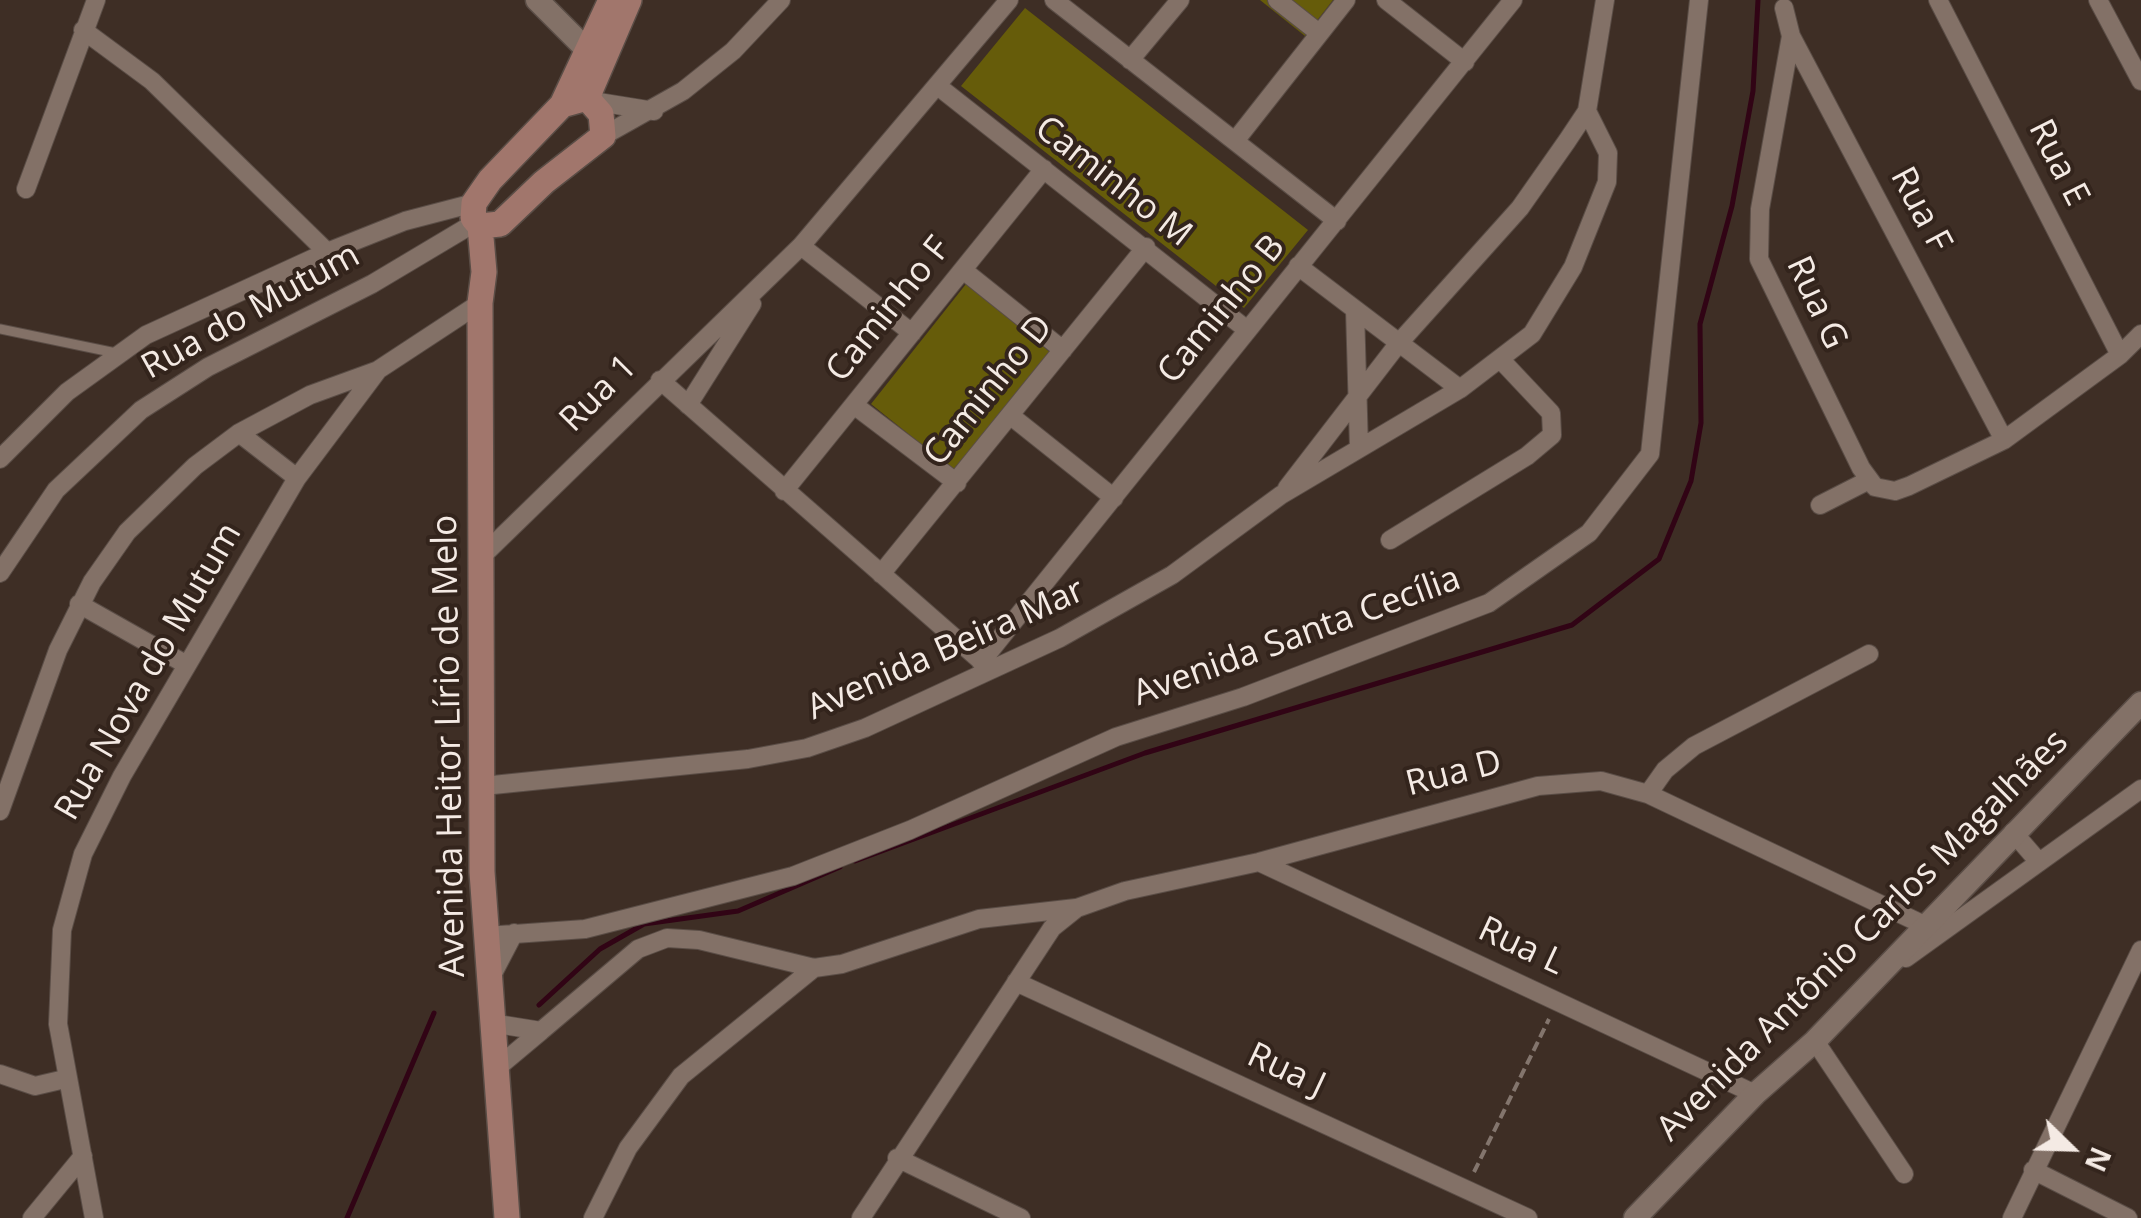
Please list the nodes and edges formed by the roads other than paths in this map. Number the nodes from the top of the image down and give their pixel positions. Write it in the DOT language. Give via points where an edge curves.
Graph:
graph roads {
  1 [pos="96,0"];
  2 [pos="538,0"];
  3 [pos="611,0"];
  4 [pos="629,0"];
  5 [pos="782,0"];
  6 [pos="1009,0"];
  7 [pos="1054,0"];
  8 [pos="1180,0"];
  9 [pos="1277,0"];
  10 [pos="1346,0"];
  11 [pos="1386,0"];
  12 [pos="1514,0"];
  13 [pos="1604,0"];
  14 [pos="1698,0"];
  15 [pos="1938,0"];
  16 [pos="2098,0"];
  17 [pos="1784,8"];
  18 [pos="84,30"];
  19 [pos="1319,33"];
  20 [pos="1792,36"];
  21 [pos="586,49"];
  22 [pos="1130,60"];
  23 [pos="1465,62"];
  24 [pos="2139,72"];
  25 [pos="939,86"];
  26 [pos="580,101"];
  27 [pos="655,111"];
  28 [pos="1587,111"];
  29 [pos="603,136"];
  30 [pos="1234,140"];
  31 [pos="1044,170"];
  32 [pos="26,189"];
  33 [pos="448,210"];
  34 [pos="511,215"];
  35 [pos="477,217"];
  36 [pos="1337,220"];
  37 [pos="451,234"];
  38 [pos="801,246"];
  39 [pos="1146,247"];
  40 [pos="327,252"];
  41 [pos="1298,266"];
  42 [pos="963,270"];
  43 [pos="484,272"];
  44 [pos="768,281"];
  45 [pos="480,303"];
  46 [pos="1355,310"];
  47 [pos="0,329"];
  48 [pos="1246,329"];
  49 [pos="912,333"];
  50 [pos="2141,334"];
  51 [pos="1398,344"];
  52 [pos="1063,350"];
  53 [pos="119,354"];
  54 [pos="2120,356"];
  55 [pos="1502,361"];
  56 [pos="378,370"];
  57 [pos="660,380"];
  58 [pos="1460,389"];
  59 [pos="1356,396"];
  60 [pos="688,404"];
  61 [pos="854,405"];
  62 [pos="1010,416"];
  63 [pos="239,433"];
  64 [pos="2004,440"];
  65 [pos="1360,448"];
  66 [pos="0,458"];
  67 [pos="1865,474"];
  68 [pos="297,478"];
  69 [pos="957,483"];
  70 [pos="784,491"];
  71 [pos="1281,495"];
  72 [pos="1114,498"];
  73 [pos="1820,505"];
  74 [pos="1390,540"];
  75 [pos="480,558"];
  76 [pos="0,573"];
  77 [pos="881,574"];
  78 [pos="80,604"];
  79 [pos="1870,654"];
  80 [pos="187,665"];
  81 [pos="985,665"];
  82 [pos="2141,703"];
  83 [pos="483,786"];
  84 [pos="2141,789"];
  85 [pos="1648,794"];
  86 [pos="0,811"];
  87 [pos="2013,832"];
  88 [pos="2038,861"];
  89 [pos="1259,862"];
  90 [pos="1077,908"];
  91 [pos="1924,925"];
  92 [pos="514,933"];
  93 [pos="486,936"];
  94 [pos="2141,950"];
  95 [pos="814,968"];
  96 [pos="1016,982"];
  97 [pos="488,983"];
  98 [pos="1869,985"];
  99 [pos="491,1023"];
  100 [pos="541,1031"];
  101 [pos="1815,1040"];
  102 [pos="498,1066"];
  103 [pos="0,1074"];
  104 [pos="65,1079"];
  105 [pos="1755,1094"];
  106 [pos="83,1156"];
  107 [pos="897,1158"];
  108 [pos="2033,1170"];
  109 [pos="1904,1174"];
  110 [pos="32,1218"];
  111 [pos="94,1218"];
  112 [pos="507,1218"];
  113 [pos="594,1218"];
  114 [pos="861,1218"];
  115 [pos="1021,1218"];
  116 [pos="1528,1218"];
  117 [pos="1635,1218"];
  118 [pos="2012,1218"];
  119 [pos="2128,1218"];
  1 -- 18 [label="street"];
  2 -- 21 [label="street"];
  3 -- 21 [label="main road"];
  4 -- 26 [label="main road"];
  5 -- 27 [label="street" via="733,51"];
  6 -- 25 [label="street, Rua 1"];
  7 -- 22 [label="street"];
  8 -- 22 [label="street"];
  9 -- 19 [label="street"];
  10 -- 19 [label="street"];
  11 -- 23 [label="street"];
  12 -- 23 [label="street, Caminho B"];
  13 -- 28 [label="street, Avenida Beira Mar"];
  14 -- 92 [label="street, Avenida Santa Cecília" via="1650,454 1589,532 1488,602 1116,737 792,876 586,930"];
  15 -- 54 [label="street, Rua E"];
  16 -- 24 [label="street"];
  17 -- 20 [label="street, Rua F"];
  18 -- 32 [label="street"];
  18 -- 40 [label="street" via="152,81"];
  19 -- 30 [label="street"];
  20 -- 64 [label="street, Rua F"];
  20 -- 67 [label="street, Rua G" via="1760,209 1760,259"];
  21 -- 26 [label="main road"];
  22 -- 30 [label="street"];
  23 -- 36 [label="street, Caminho B"];
  25 -- 31 [label="street, Caminho M"];
  25 -- 38 [label="street, Rua 1"];
  26 -- 27 [label="street"];
  26 -- 29 [label="main road" via="601,114"];
  26 -- 35 [label="main road" via="490,180"];
  27 -- 29 [label="street"];
  28 -- 51 [label="street, Avenida Beira Mar" via="1520,208"];
  28 -- 55 [label="street, Avenida Beira Mar" via="1608,153 1601,203 1546,316"];
  29 -- 34 [label="main road"];
  30 -- 36 [label="street"];
  31 -- 39 [label="street, Caminho M"];
  31 -- 42 [label="street, Caminho F"];
  33 -- 35 [label="street"];
  33 -- 37 [label="street"];
  33 -- 40 [label="street"];
  34 -- 35 [label="main road" via="492,227"];
  34 -- 43 [label="main road, Avenida Heitor Lírio de Melo"];
  35 -- 37 [label="street, Rua do Mutum"];
  35 -- 43 [label="main road, Avenida Heitor Lírio de Melo"];
  36 -- 41 [label="street, Caminho B"];
  37 -- 76 [label="street, Rua do Mutum" via="141,410 48,499"];
  38 -- 44 [label="street, Rua 1"];
  38 -- 49 [label="street"];
  39 -- 48 [label="street, Caminho M"];
  39 -- 52 [label="street, Caminho D"];
  40 -- 53 [label="street" via="181,318"];
  41 -- 46 [label="street"];
  41 -- 48 [label="street, Caminho B"];
  42 -- 49 [label="street, Caminho F"];
  42 -- 52 [label="street"];
  43 -- 45 [label="main road, Avenida Heitor Lírio de Melo"];
  44 -- 57 [label="street, Rua 1"];
  44 -- 60 [label="street, Rua 1"];
  45 -- 56 [label="street, Rua Nova do Mutum"];
  45 -- 75 [label="main road, Avenida Heitor Lírio de Melo"];
  46 -- 51 [label="street"];
  46 -- 59 [label="street"];
  47 -- 53 [label="lane"];
  48 -- 72 [label="street, Caminho B"];
  49 -- 61 [label="street, Caminho F"];
  50 -- 54 [label="street"];
  51 -- 58 [label="street"];
  51 -- 59 [label="street, Avenida Beira Mar"];
  52 -- 62 [label="street, Caminho D"];
  53 -- 66 [label="street" via="67,392"];
  54 -- 64 [label="street"];
  55 -- 58 [label="street, Avenida Beira Mar"];
  55 -- 74 [label="street" via="1551,412 1552,435"];
  56 -- 63 [label="street" via="310,395"];
  56 -- 68 [label="street, Rua Nova do Mutum"];
  57 -- 60 [label="street"];
  57 -- 75 [label="street, Rua 1"];
  58 -- 65 [label="street, Avenida Beira Mar"];
  59 -- 65 [label="street"];
  59 -- 71 [label="street, Avenida Beira Mar"];
  60 -- 70 [label="street"];
  61 -- 69 [label="street"];
  61 -- 70 [label="street, Caminho F"];
  62 -- 69 [label="street, Caminho D"];
  62 -- 72 [label="street"];
  63 -- 68 [label="street"];
  63 -- 78 [label="street" via="154,502 107,557"];
  64 -- 67 [label="street" via="1895,491 1884,491"];
  65 -- 71 [label="street, Avenida Beira Mar"];
  67 -- 73 [label="street"];
  68 -- 80 [label="street, Rua Nova do Mutum"];
  69 -- 77 [label="street, Caminho D"];
  70 -- 77 [label="street"];
  71 -- 81 [label="street, Avenida Beira Mar" via="1132,600 1060,638"];
  72 -- 81 [label="street, Caminho B"];
  75 -- 83 [label="main road, Avenida Heitor Lírio de Melo"];
  77 -- 81 [label="street"];
  78 -- 80 [label="street"];
  78 -- 86 [label="street" via="33,711"];
  79 -- 85 [label="street" via="1694,746"];
  80 -- 104 [label="street, Rua Nova do Mutum" via="122,776 72,887 57,996"];
  81 -- 83 [label="street, Avenida Beira Mar" via="865,728 778,755"];
  82 -- 87 [label="street, Avenida Antônio Carlos Magalhães"];
  83 -- 93 [label="main road, Avenida Heitor Lírio de Melo"];
  84 -- 88 [label="street"];
  85 -- 89 [label="street, Rua D" via="1601,782 1538,786"];
  85 -- 91 [label="street, Rua D"];
  87 -- 88 [label="street"];
  87 -- 91 [label="street, Avenida Antônio Carlos Magalhães"];
  88 -- 98 [label="street"];
  89 -- 90 [label="street, Rua D"];
  89 -- 105 [label="street, Rua L"];
  90 -- 95 [label="street" via="979,919"];
  90 -- 96 [label="street, Rua D" via="1052,928"];
  91 -- 98 [label="street, Avenida Antônio Carlos Magalhães"];
  92 -- 93 [label="street, Avenida Santa Cecília"];
  92 -- 97 [label="street"];
  93 -- 97 [label="main road, Avenida Heitor Lírio de Melo"];
  94 -- 108 [label="street"];
  95 -- 100 [label="street" via="667,938 638,949"];
  95 -- 113 [label="street" via="681,1076 628,1148"];
  96 -- 107 [label="street, Rua D"];
  96 -- 116 [label="street, Rua J"];
  97 -- 99 [label="main road, Avenida Heitor Lírio de Melo"];
  98 -- 101 [label="street, Avenida Antônio Carlos Magalhães"];
  99 -- 100 [label="street"];
  99 -- 102 [label="main road, Avenida Heitor Lírio de Melo"];
  100 -- 102 [label="street"];
  101 -- 105 [label="street, Avenida Antônio Carlos Magalhães"];
  101 -- 109 [label="street"];
  102 -- 112 [label="main road, Avenida Heitor Lírio de Melo"];
  103 -- 104 [label="street" via="35,1086"];
  104 -- 106 [label="street, Rua Nova do Mutum"];
  105 -- 117 [label="street, Avenida Antônio Carlos Magalhães"];
  106 -- 110 [label="street"];
  106 -- 111 [label="street, Rua Nova do Mutum"];
  107 -- 114 [label="street, Rua D"];
  107 -- 115 [label="street"];
  108 -- 118 [label="street"];
  108 -- 119 [label="street"];
}
